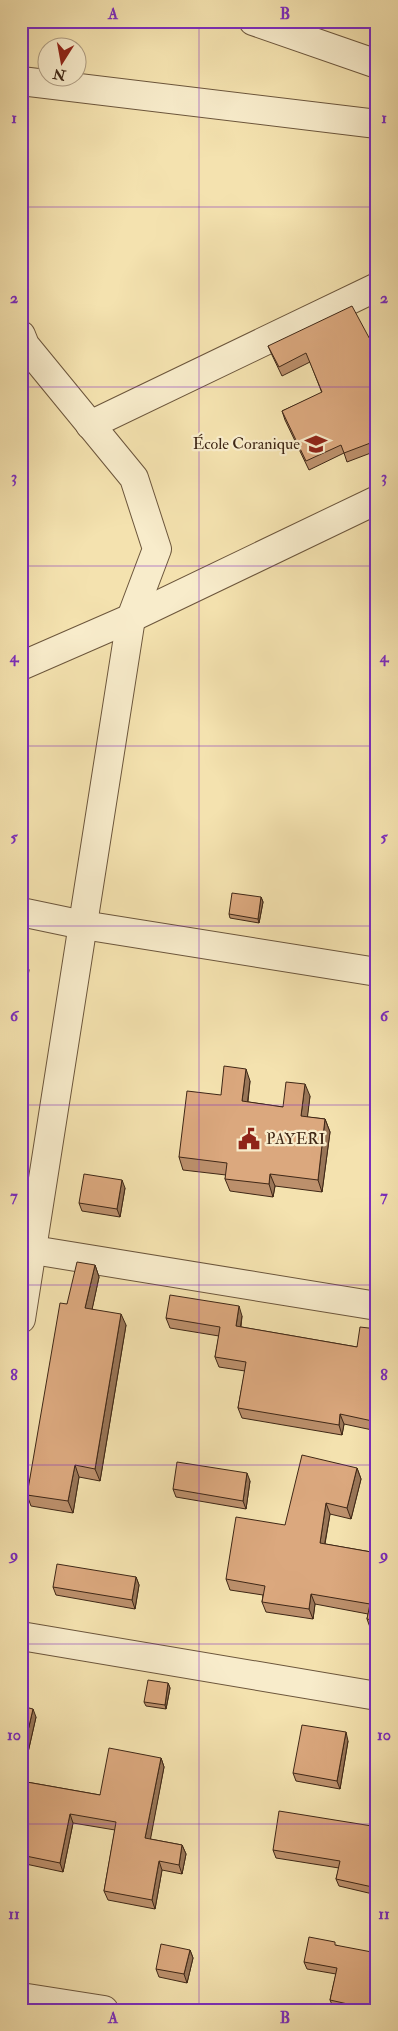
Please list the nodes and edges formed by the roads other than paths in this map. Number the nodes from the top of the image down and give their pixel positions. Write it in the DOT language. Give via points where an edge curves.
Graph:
graph roads {
  1 [pos="254,21"];
  2 [pos="377,64"];
  3 [pos="21,81"];
  4 [pos="377,124"];
  5 [pos="377,287"];
  6 [pos="22,341"];
  7 [pos="90,425"];
  8 [pos="377,500"];
  9 [pos="131,618"];
  10 [pos="21,666"];
  11 [pos="21,912"];
  12 [pos="83,925"];
  13 [pos="377,972"];
  14 [pos="27,1249"];
  15 [pos="377,1306"];
  16 [pos="21,1320"];
  17 [pos="21,1636"];
  18 [pos="377,1696"];
  19 [pos="21,1996"];
  20 [pos="104,2010"];
  1 -- 2 [label="street"];
  3 -- 4 [label="street"];
  5 -- 7 [label="street"];
  6 -- 7 [label="street"];
  7 -- 9 [label="street" via="134,478 157,549"];
  8 -- 9 [label="street"];
  9 -- 10 [label="street"];
  9 -- 12 [label="street"];
  11 -- 12 [label="street"];
  12 -- 13 [label="street"];
  12 -- 14 [label="street"];
  14 -- 15 [label="street"];
  14 -- 16 [label="street"];
  17 -- 18 [label="street"];
  19 -- 20 [label="street"];
}
